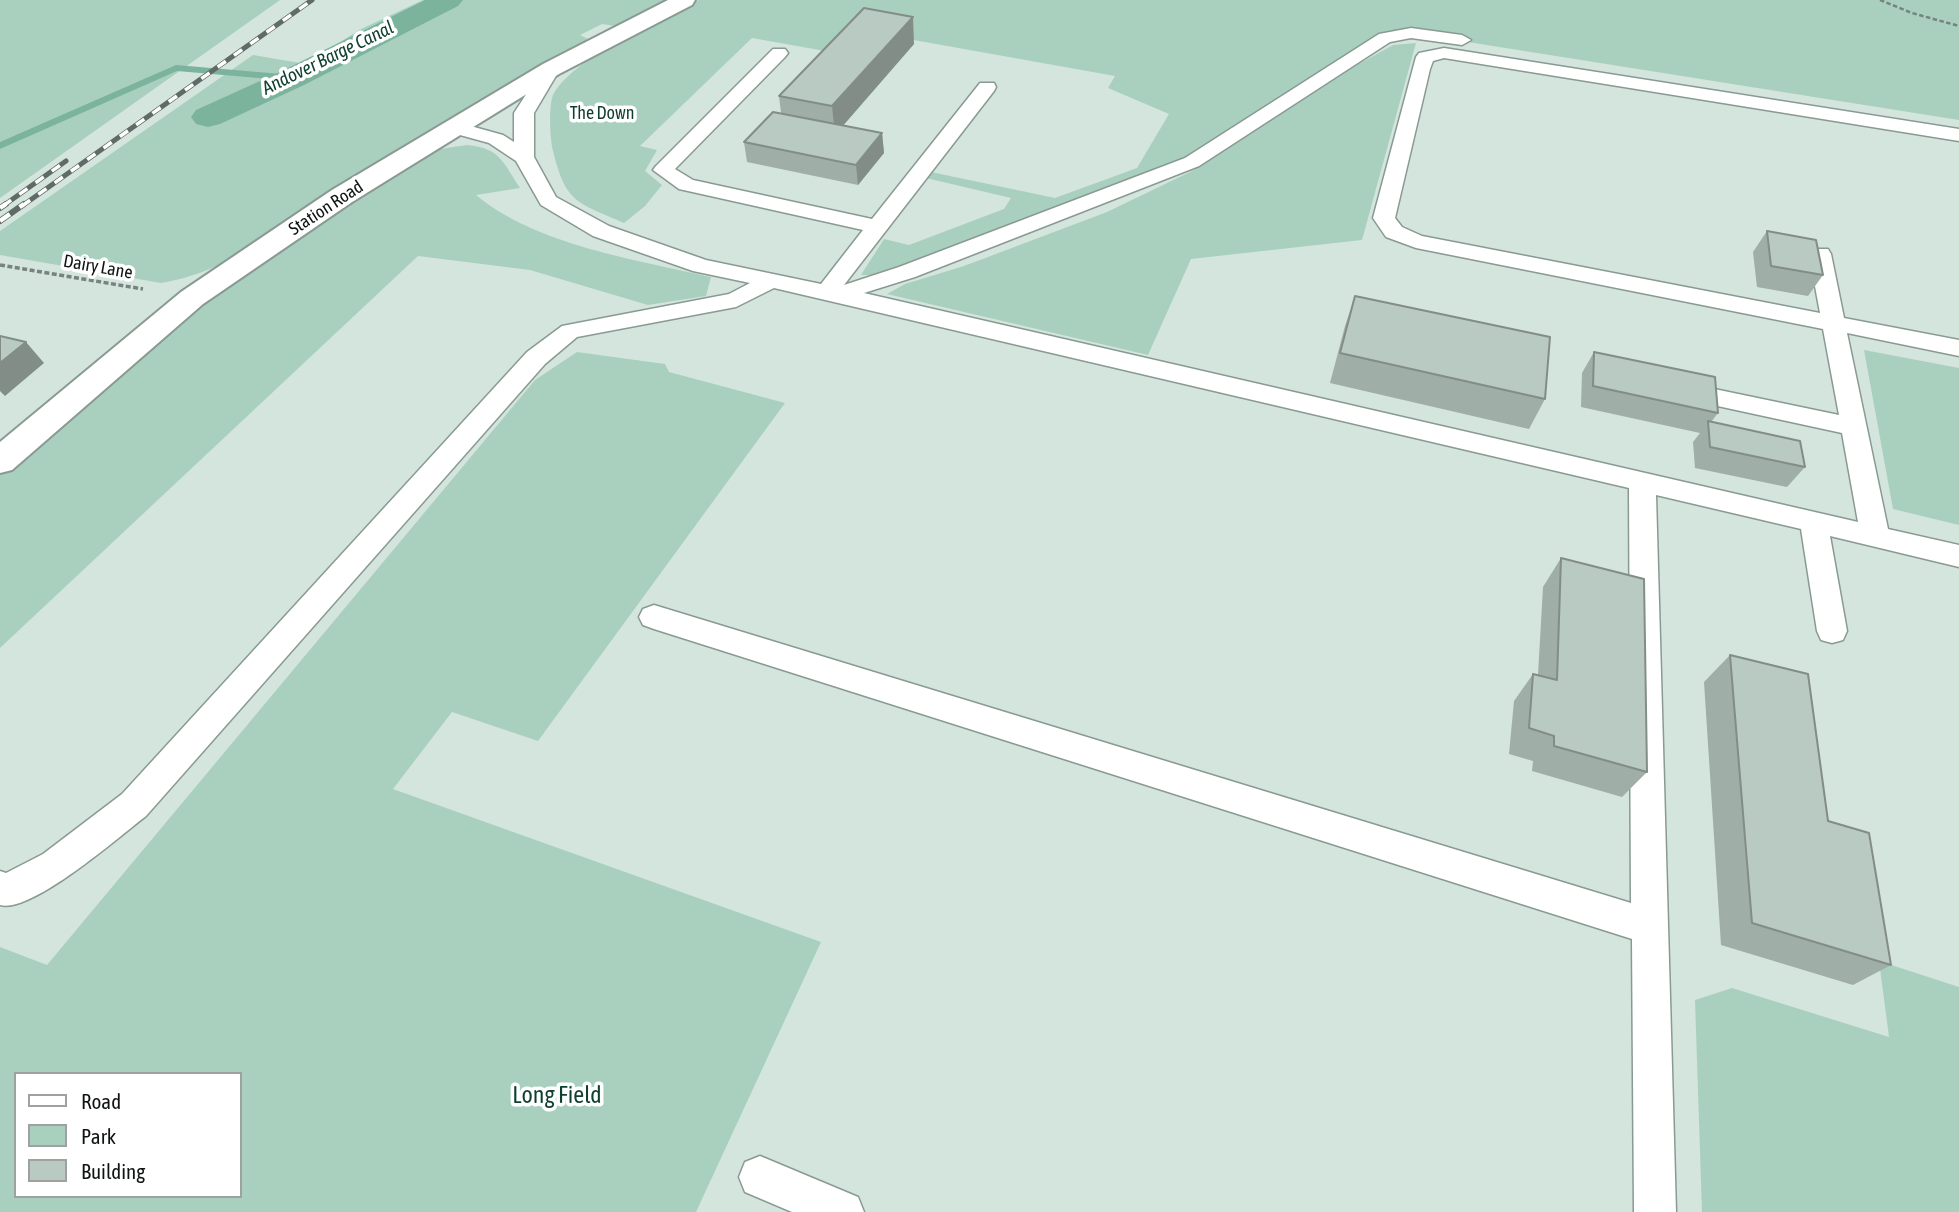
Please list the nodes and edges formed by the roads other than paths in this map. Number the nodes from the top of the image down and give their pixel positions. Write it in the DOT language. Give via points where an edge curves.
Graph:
graph roads {
  1 [pos="684,0"];
  2 [pos="779,53"];
  3 [pos="551,69"];
  4 [pos="987,88"];
  5 [pos="1959,118"];
  6 [pos="456,128"];
  7 [pos="1959,135"];
  8 [pos="524,157"];
  9 [pos="877,227"];
  10 [pos="1821,254"];
  11 [pos="773,279"];
  12 [pos="832,293"];
  13 [pos="1833,324"];
  14 [pos="1959,348"];
  15 [pos="1658,385"];
  16 [pos="1854,427"];
  17 [pos="0,461"];
  18 [pos="1642,482"];
  19 [pos="1814,522"];
  20 [pos="1875,536"];
  21 [pos="1959,556"];
  22 [pos="654,617"];
  23 [pos="1832,631"];
  24 [pos="0,888"];
  25 [pos="1650,928"];
  26 [pos="760,1177"];
  27 [pos="843,1212"];
  28 [pos="1655,1212"];
  1 -- 3 [label="street, Station Road"];
  2 -- 9 [label="lane" via="663,170 686,185"];
  3 -- 6 [label="street, Station Road"];
  3 -- 8 [label="lane" via="524,113"];
  4 -- 9 [label="lane"];
  5 -- 12 [label="lane" via="1411,33 1385,38 1192,162 906,272"];
  6 -- 8 [label="lane" via="496,139"];
  6 -- 17 [label="street, Station Road" via="342,196 192,298"];
  7 -- 13 [label="lane" via="1444,53 1425,57 1384,218 1395,232 1429,243"];
  8 -- 11 [label="lane" via="548,201 601,231 701,266"];
  9 -- 12 [label="lane"];
  10 -- 13 [label="lane"];
  11 -- 12 [label="lane"];
  11 -- 24 [label="lane" via="736,300 570,331 536,358 134,805 56,866 7,890"];
  12 -- 18 [label="lane"];
  13 -- 14 [label="lane"];
  13 -- 16 [label="lane"];
  15 -- 16 [label="lane"];
  16 -- 20 [label="lane"];
  18 -- 19 [label="lane"];
  18 -- 25 [label="lane"];
  19 -- 20 [label="lane"];
  19 -- 23 [label="lane"];
  20 -- 21 [label="lane"];
  22 -- 25 [label="lane"];
  25 -- 28 [label="lane"];
  26 -- 27 [label="lane"];
}
